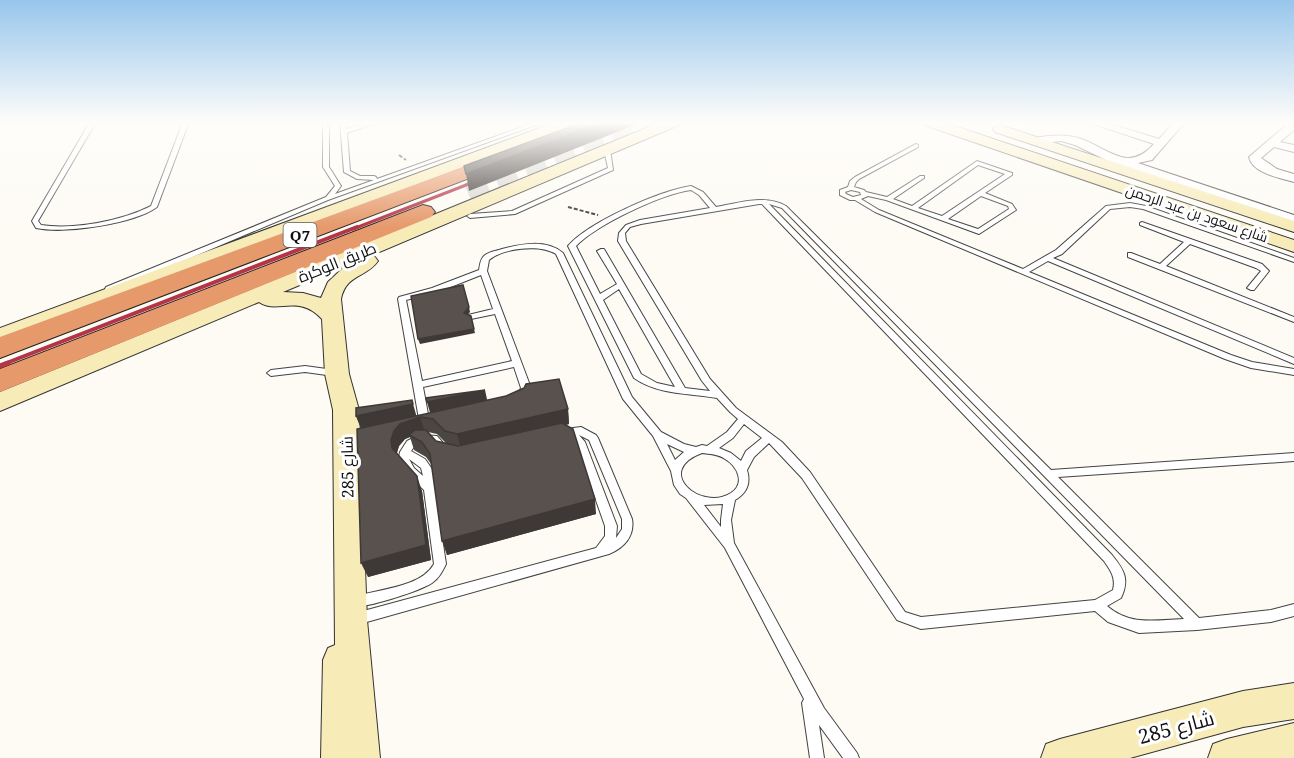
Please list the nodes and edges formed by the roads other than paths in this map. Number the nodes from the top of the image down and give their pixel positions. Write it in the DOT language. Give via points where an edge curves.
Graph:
graph roads {
  1 [pos="72,157"];
  2 [pos="174,157"];
  3 [pos="326,157"];
  4 [pos="346,157"];
  5 [pos="441,157"];
  6 [pos="487,157"];
  7 [pos="493,157"];
  8 [pos="589,157"];
  9 [pos="895,157"];
  10 [pos="1033,157"];
  11 [pos="1064,157"];
  12 [pos="1090,157"];
  13 [pos="1112,157"];
  14 [pos="1255,157"];
  15 [pos="1148,158"];
  16 [pos="1123,162"];
  17 [pos="385,177"];
  18 [pos="922,177"];
  19 [pos="1155,177"];
  20 [pos="1294,178"];
  21 [pos="851,188"];
  22 [pos="866,194"];
  23 [pos="981,194"];
  24 [pos="327,199"];
  25 [pos="857,199"];
  26 [pos="888,199"];
  27 [pos="764,201"];
  28 [pos="475,203"];
  29 [pos="913,208"];
  30 [pos="714,209"];
  31 [pos="943,219"];
  32 [pos="1294,219"];
  33 [pos="1142,224"];
  34 [pos="1294,227"];
  35 [pos="1189,241"];
  36 [pos="1294,246"];
  37 [pos="386,250"];
  38 [pos="601,252"];
  39 [pos="1131,255"];
  40 [pos="1049,259"];
  41 [pos="1294,260"];
  42 [pos="1161,267"];
  43 [pos="483,271"];
  44 [pos="1023,272"];
  45 [pos="621,285"];
  46 [pos="1251,288"];
  47 [pos="598,299"];
  48 [pos="268,300"];
  49 [pos="64,311"];
  50 [pos="497,311"];
  51 [pos="331,316"];
  52 [pos="471,317"];
  53 [pos="1294,320"];
  54 [pos="0,336"];
  55 [pos="0,348"];
  56 [pos="1294,361"];
  57 [pos="517,363"];
  58 [pos="1294,372"];
  59 [pos="271,373"];
  60 [pos="337,374"];
  61 [pos="0,381"];
  62 [pos="418,385"];
  63 [pos="681,389"];
  64 [pos="718,395"];
  65 [pos="0,402"];
  66 [pos="515,403"];
  67 [pos="0,412"];
  68 [pos="743,418"];
  69 [pos="414,427"];
  70 [pos="657,435"];
  71 [pos="769,438"];
  72 [pos="710,449"];
  73 [pos="695,451"];
  74 [pos="455,454"];
  75 [pos="1294,457"];
  76 [pos="742,469"];
  77 [pos="675,470"];
  78 [pos="1048,474"];
  79 [pos="691,497"];
  80 [pos="730,498"];
  81 [pos="729,545"];
  82 [pos="599,552"];
  83 [pos="1097,605"];
  84 [pos="1294,610"];
  85 [pos="350,612"];
  86 [pos="1197,624"];
  87 [pos="802,677"];
  88 [pos="1294,701"];
  89 [pos="1294,742"];
  90 [pos="340,758"];
  91 [pos="361,758"];
  92 [pos="818,758"];
  93 [pos="852,758"];
  94 [pos="1060,758"];
  95 [pos="1227,758"];
  1 -- 2 [label="lane" via="35,221 38,227 51,229 121,219 150,210 158,204"];
  3 -- 24 [label="lane" via="326,167 338,186"];
  4 -- 17 [label="lane" via="347,172 359,178"];
  5 -- 17 [label="lane"];
  6 -- 49 [label="street"];
  7 -- 55 [label="highway, Q7"];
  8 -- 28 [label="street, طريق الوكرة"];
  9 -- 21 [label="lane" via="857,178"];
  10 -- 36 [label="street, شارع سعود بن عبد الرحمن"];
  11 -- 19 [label="street" via="1106,171"];
  12 -- 19 [label="street, شارع سعود بن عبد الرحمن"];
  13 -- 16 [label="street, شارع سعود بن عبد الرحمن"];
  14 -- 20 [label="street" via="1273,172"];
  15 -- 16 [label="street"];
  15 -- 19 [label="street"];
  16 -- 19 [label="street, شارع سعود بن عبد الرحمن"];
  17 -- 24 [label="lane"];
  18 -- 26 [label="lane"];
  19 -- 32 [label="street, شارع سعود بن عبد الرحمن"];
  19 -- 34 [label="street, شارع سعود بن عبد الرحمن"];
  21 -- 22 [label="lane"];
  21 -- 25 [label="lane" via="844,189 843,195"];
  22 -- 25 [label="lane"];
  22 -- 26 [label="lane"];
  23 -- 29 [label="lane" via="1010,174 977,163"];
  23 -- 31 [label="lane"];
  23 -- 31 [label="lane" via="1010,205 1013,210 979,232"];
  24 -- 49 [label="lane" via="127,280"];
  25 -- 44 [label="lane"];
  26 -- 29 [label="lane"];
  27 -- 30 [label="lane"];
  27 -- 78 [label="lane" via="784,207"];
  27 -- 83 [label="lane" via="1108,558 1120,576 1120,590"];
  28 -- 37 [label="street"];
  28 -- 61 [label="highway, طريق الوكرة / Q7"];
  28 -- 65 [label="street, طريق الوكرة"];
  29 -- 31 [label="lane"];
  30 -- 47 [label="lane" via="699,192 682,188 576,239 572,246"];
  30 -- 64 [label="lane" via="634,224 621,237"];
  33 -- 35 [label="lane"];
  35 -- 42 [label="lane"];
  35 -- 46 [label="lane" via="1263,269 1264,274"];
  37 -- 48 [label="street"];
  37 -- 51 [label="street, شارع 285" via="337,282 332,291"];
  38 -- 45 [label="lane"];
  39 -- 42 [label="lane"];
  40 -- 41 [label="lane" via="1102,211 1117,205 1144,207"];
  40 -- 44 [label="lane"];
  40 -- 56 [label="lane"];
  42 -- 53 [label="lane"];
  43 -- 50 [label="lane"];
  43 -- 62 [label="lane" via="402,299 412,330"];
  43 -- 70 [label="lane" via="485,259 497,253 553,247 628,399"];
  44 -- 58 [label="lane" via="1228,357"];
  45 -- 47 [label="lane"];
  45 -- 63 [label="lane"];
  47 -- 63 [label="lane" via="637,376 652,386"];
  48 -- 51 [label="street" via="309,300 323,306"];
  48 -- 67 [label="street"];
  49 -- 54 [label="street"];
  50 -- 52 [label="lane"];
  50 -- 57 [label="lane"];
  51 -- 60 [label="street, شارع 285"];
  57 -- 62 [label="lane"];
  57 -- 66 [label="lane" via="526,388 522,399"];
  59 -- 60 [label="lane" via="306,369"];
  60 -- 85 [label="street, شارع 285" via="352,440"];
  62 -- 69 [label="lane" via="430,424"];
  63 -- 64 [label="lane"];
  64 -- 68 [label="lane"];
  68 -- 71 [label="lane"];
  68 -- 72 [label="lane" via="730,435"];
  70 -- 73 [label="lane"];
  70 -- 77 [label="lane"];
  71 -- 76 [label="lane" via="746,459"];
  71 -- 83 [label="lane" via="806,475 897,610 908,620 921,623"];
  72 -- 73 [label="lane"];
  72 -- 76 [label="lane" via="728,454"];
  73 -- 77 [label="lane" via="682,458"];
  74 -- 85 [label="lane" via="428,438 411,443 405,452 408,471 429,489 440,564 436,574"];
  75 -- 78 [label="lane"];
  76 -- 80 [label="lane" via="742,487"];
  77 -- 79 [label="lane" via="678,485"];
  78 -- 86 [label="lane"];
  79 -- 80 [label="lane" via="711,502"];
  79 -- 81 [label="lane"];
  80 -- 81 [label="lane" via="726,520"];
  81 -- 87 [label="lane"];
  82 -- 82 [label="lane" via="623,540 627,519 593,438 580,431 558,433 574,435 580,442 611,526 608,542"];
  82 -- 85 [label="lane"];
  83 -- 86 [label="lane" via="1130,626"];
  84 -- 86 [label="lane"];
  85 -- 90 [label="street, شارع 285" via="341,650"];
  85 -- 91 [label="street, شارع 285"];
  87 -- 92 [label="lane"];
  87 -- 93 [label="lane" via="819,713"];
  88 -- 94 [label="street, شارع 285" via="1243,709"];
  89 -- 95 [label="street"];
}
